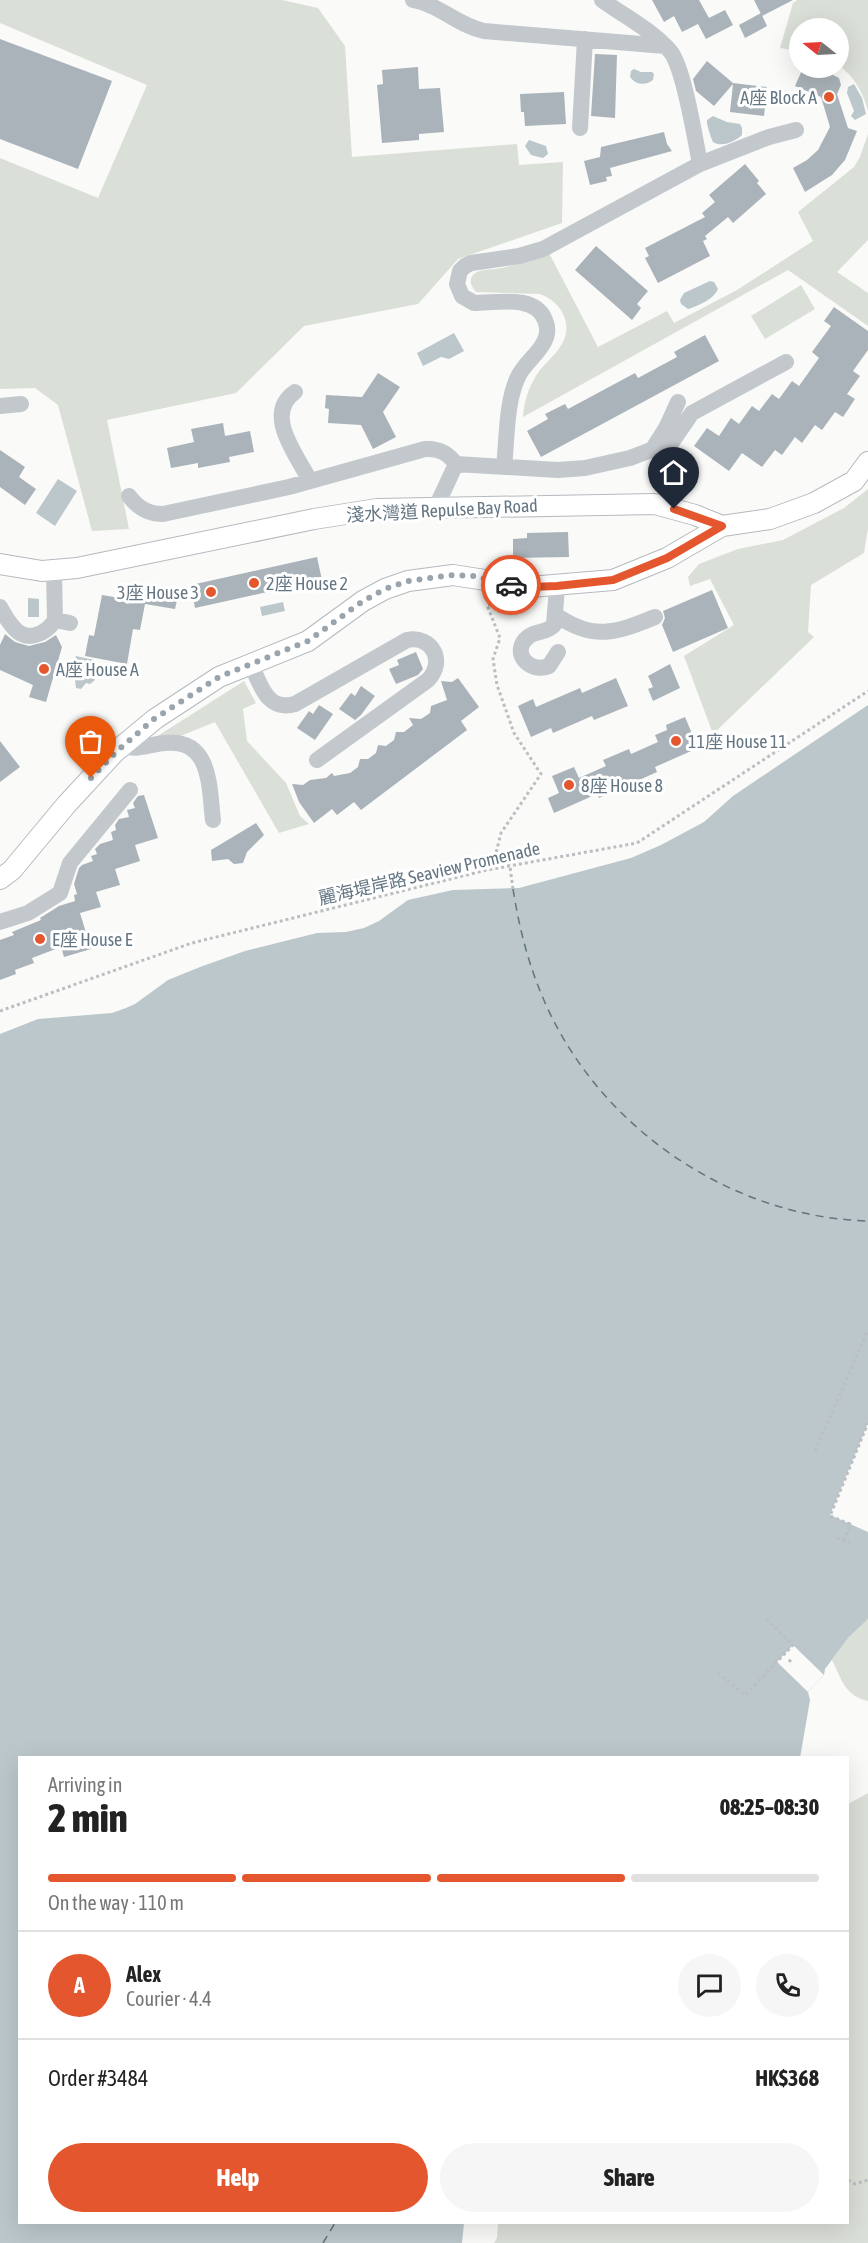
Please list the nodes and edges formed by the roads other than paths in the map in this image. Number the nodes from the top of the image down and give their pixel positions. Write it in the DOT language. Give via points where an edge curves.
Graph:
graph roads {
  1 [pos="413,0"];
  2 [pos="602,0"];
  3 [pos="585,39"];
  4 [pos="661,43"];
  5 [pos="580,128"];
  6 [pos="796,130"];
  7 [pos="700,164"];
  8 [pos="786,362"];
  9 [pos="296,392"];
  10 [pos="678,402"];
  11 [pos="21,404"];
  12 [pos="0,406"];
  13 [pos="651,451"];
  14 [pos="868,462"];
  15 [pos="456,464"];
  16 [pos="504,467"];
  17 [pos="310,481"];
  18 [pos="129,496"];
  19 [pos="436,507"];
  20 [pos="722,526"];
  21 [pos="0,564"];
  22 [pos="54,571"];
  23 [pos="557,586"];
  24 [pos="0,607"];
  25 [pos="556,615"];
  26 [pos="655,617"];
  27 [pos="558,652"];
  28 [pos="251,664"];
  29 [pos="123,746"];
  30 [pos="317,760"];
  31 [pos="130,790"];
  32 [pos="213,820"];
  33 [pos="0,879"];
  34 [pos="0,922"];
  1 -- 3 [label="street" via="434,6 475,29"];
  2 -- 4 [label="street"];
  3 -- 4 [label="street"];
  3 -- 5 [label="street"];
  4 -- 7 [label="street" via="679,68"];
  6 -- 7 [label="street"];
  7 -- 16 [label="street" via="543,249 471,263 460,271 458,290 467,300 528,303 540,311 547,324 544,344 522,368 514,388"];
  8 -- 13 [label="street" via="692,413 672,442"];
  9 -- 17 [label="street" via="284,402 281,423"];
  10 -- 13 [label="street"];
  11 -- 12 [label="street"];
  13 -- 16 [label="street" via="585,468"];
  14 -- 20 [label="main road" via="854,481 814,503 770,519"];
  15 -- 16 [label="street"];
  15 -- 17 [label="street" via="446,453 432,448"];
  15 -- 19 [label="street"];
  17 -- 18 [label="street" via="163,514 140,508"];
  19 -- 20 [label="main road, 淺水灣道 Repulse Bay Road" via="655,504"];
  19 -- 22 [label="main road, 淺水灣道 Repulse Bay Road" via="342,514"];
  20 -- 23 [label="main road" via="667,558 613,580"];
  21 -- 22 [label="main road, 淺水灣道 Repulse Bay Road"];
  22 -- 24 [label="street" via="62,621 38,635 24,634 13,627"];
  23 -- 25 [label="street"];
  23 -- 28 [label="main road" via="530,587 462,575 396,584 363,601 308,641"];
  25 -- 26 [label="street" via="577,628 600,633 621,631"];
  25 -- 27 [label="street" via="551,628 531,635 521,649 524,661 539,669 549,666"];
  28 -- 29 [label="main road" via="219,677 154,719"];
  28 -- 30 [label="street" via="269,700 288,706 407,640 424,641 433,649 436,669 428,680"];
  29 -- 32 [label="street" via="139,749 172,742 196,752 207,773"];
  29 -- 33 [label="main road"];
  31 -- 34 [label="street" via="70,863 60,893 28,913"];
}
